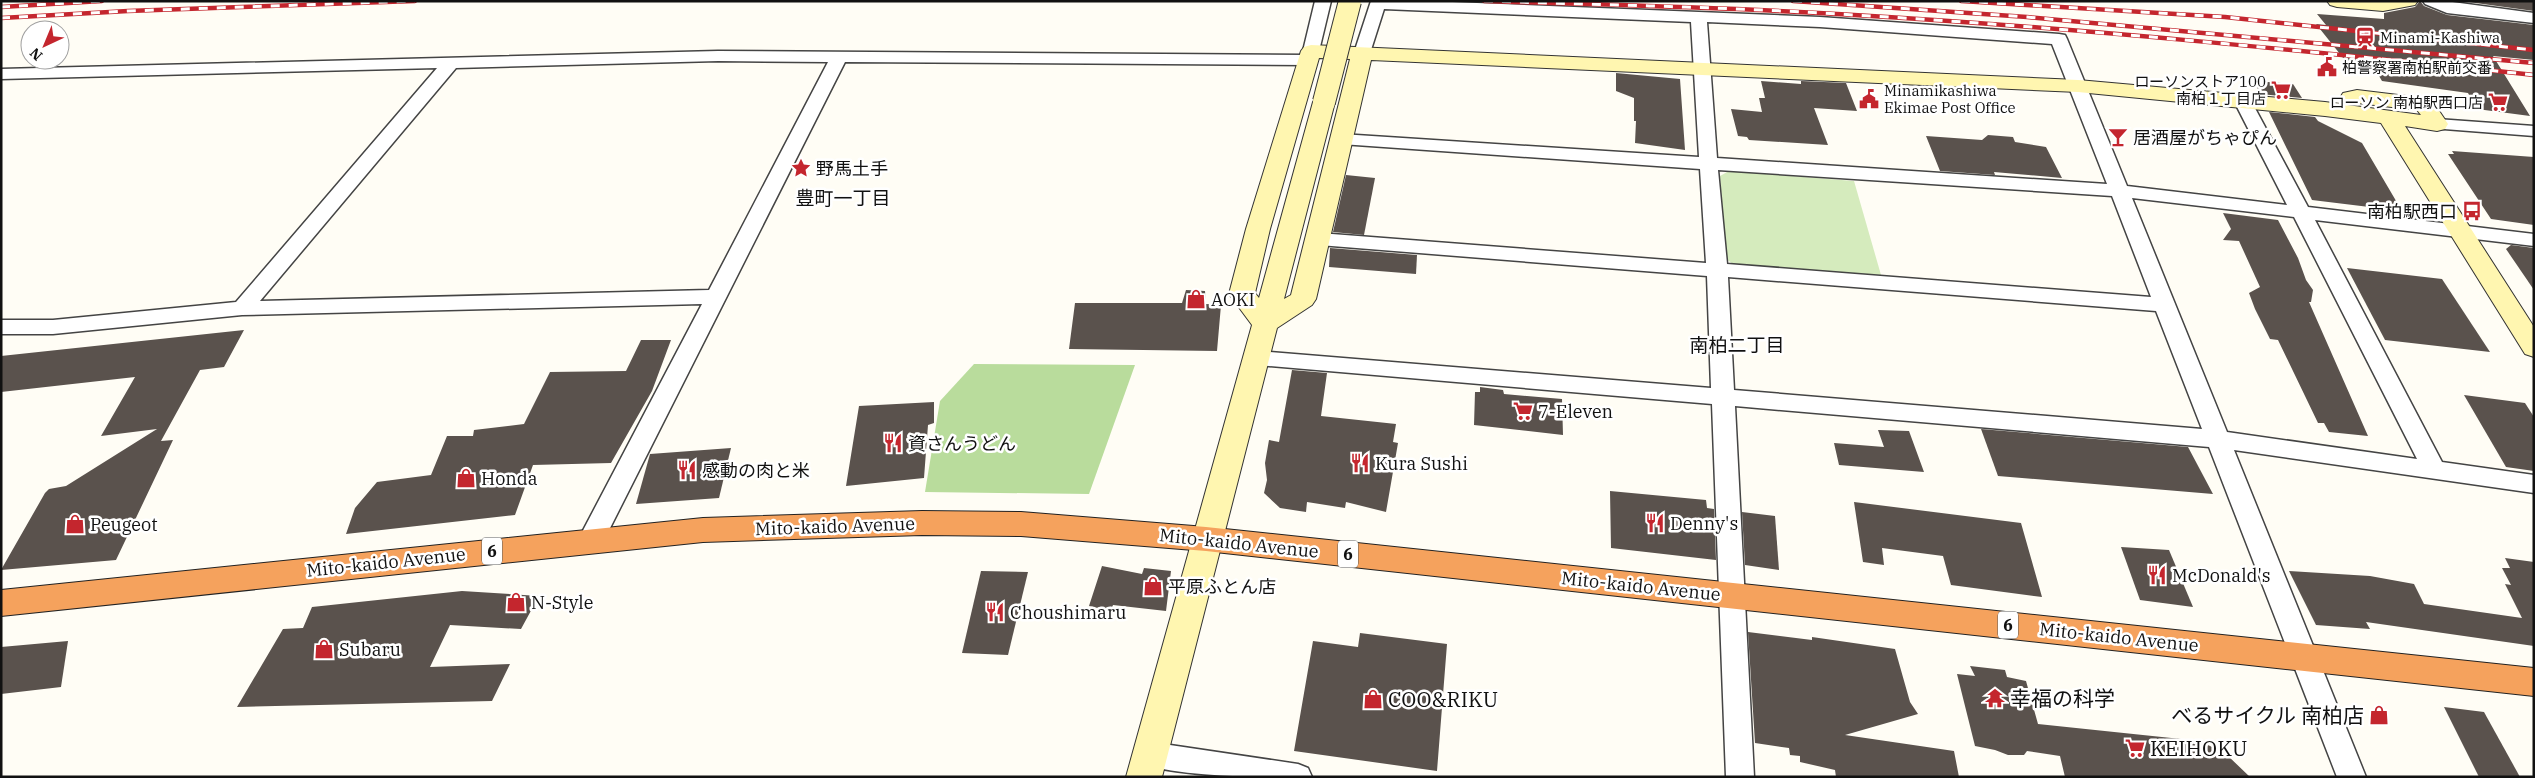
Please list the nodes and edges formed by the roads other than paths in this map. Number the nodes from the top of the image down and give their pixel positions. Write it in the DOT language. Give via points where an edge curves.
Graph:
graph roads {
  1 [pos="1322,1"];
  2 [pos="1350,1"];
  3 [pos="2337,1"];
  4 [pos="2408,1"];
  5 [pos="2431,1"];
  6 [pos="1699,17"];
  7 [pos="2534,18"];
  8 [pos="1362,53"];
  9 [pos="1309,55"];
  10 [pos="840,56"];
  11 [pos="451,64"];
  12 [pos="1701,69"];
  13 [pos="1,74"];
  14 [pos="2078,86"];
  15 [pos="2243,101"];
  16 [pos="2359,114"];
  17 [pos="2388,119"];
  18 [pos="2437,124"];
  19 [pos="2533,131"];
  20 [pos="1342,139"];
  21 [pos="1710,165"];
  22 [pos="2121,191"];
  23 [pos="2300,212"];
  24 [pos="2458,230"];
  25 [pos="1319,239"];
  26 [pos="2534,240"];
  27 [pos="1717,270"];
  28 [pos="716,297"];
  29 [pos="2164,305"];
  30 [pos="242,308"];
  31 [pos="1265,324"];
  32 [pos="1,327"];
  33 [pos="2534,348"];
  34 [pos="1257,358"];
  35 [pos="1723,399"];
  36 [pos="2218,439"];
  37 [pos="2434,469"];
  38 [pos="2534,484"];
  39 [pos="1206,539"];
  40 [pos="591,540"];
  41 [pos="1731,596"];
  42 [pos="1,603"];
  43 [pos="2302,656"];
  44 [pos="2534,682"];
  45 [pos="1147,766"];
  46 [pos="1298,777"];
  47 [pos="1740,777"];
  48 [pos="2352,777"];
  1 -- 9 [label="street"];
  2 -- 31 [label="street, bridge"];
  3 -- 4 [label="street" via="2383,5"];
  5 -- 7 [label="street" via="2447,8"];
  6 -- 8 [label="street" via="1377,4"];
  6 -- 12 [label="street"];
  6 -- 14 [label="street" via="2059,39"];
  8 -- 9 [label="street"];
  8 -- 12 [label="street"];
  8 -- 20 [label="street"];
  9 -- 10 [label="street"];
  9 -- 31 [label="street" via="1242,294"];
  10 -- 11 [label="street"];
  10 -- 28 [label="street"];
  11 -- 13 [label="street"];
  11 -- 30 [label="street"];
  12 -- 14 [label="street"];
  12 -- 21 [label="street"];
  14 -- 15 [label="street"];
  14 -- 22 [label="street"];
  15 -- 16 [label="street"];
  15 -- 23 [label="street"];
  16 -- 17 [label="street"];
  16 -- 18 [label="street" via="2351,97 2417,102 2427,107"];
  17 -- 18 [label="street"];
  17 -- 24 [label="street"];
  18 -- 19 [label="street"];
  20 -- 21 [label="street"];
  20 -- 25 [label="street"];
  21 -- 22 [label="street"];
  21 -- 27 [label="street"];
  22 -- 23 [label="street"];
  22 -- 29 [label="street"];
  23 -- 24 [label="street"];
  23 -- 37 [label="street"];
  24 -- 26 [label="street"];
  24 -- 33 [label="street"];
  25 -- 27 [label="street"];
  25 -- 31 [label="street" via="1303,299"];
  27 -- 29 [label="street"];
  27 -- 35 [label="street"];
  28 -- 30 [label="street"];
  28 -- 40 [label="street"];
  29 -- 36 [label="street"];
  30 -- 32 [label="street" via="53,327"];
  31 -- 34 [label="street"];
  34 -- 35 [label="street"];
  34 -- 39 [label="street"];
  35 -- 36 [label="street"];
  35 -- 41 [label="street"];
  36 -- 37 [label="street"];
  36 -- 43 [label="street"];
  37 -- 38 [label="street"];
  39 -- 40 [label="highway, Mito-kaido Avenue / 6" via="1021,524 922,523 703,530"];
  39 -- 41 [label="highway, Mito-kaido Avenue / 6"];
  39 -- 45 [label="street"];
  40 -- 42 [label="highway, Mito-kaido Avenue / 6"];
  41 -- 43 [label="highway, Mito-kaido Avenue / 6"];
  41 -- 47 [label="street"];
  43 -- 44 [label="highway, Mito-kaido Avenue / 6"];
  43 -- 48 [label="street"];
  45 -- 46 [label="street"];
}
